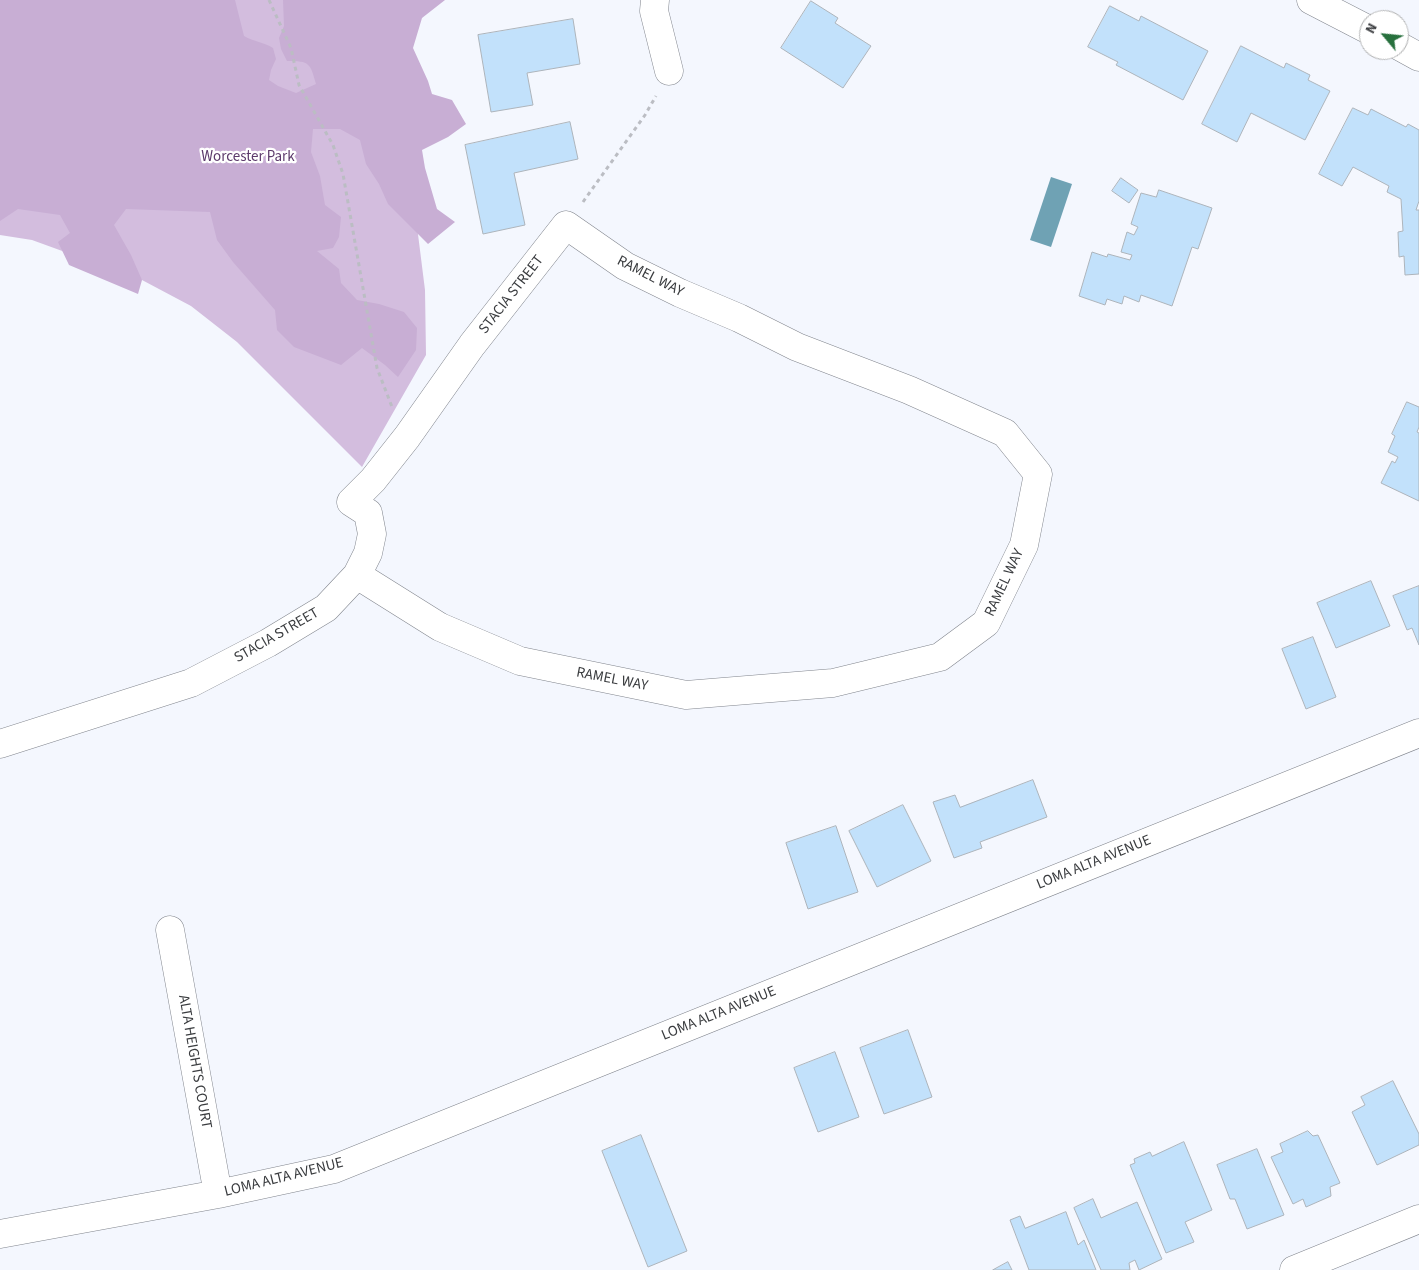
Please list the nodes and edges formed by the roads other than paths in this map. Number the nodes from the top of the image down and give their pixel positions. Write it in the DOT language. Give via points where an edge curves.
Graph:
graph roads {
  1 [pos="655,0"];
  2 [pos="1311,0"];
  3 [pos="1359,25"];
  4 [pos="669,71"];
  5 [pos="566,225"];
  6 [pos="357,574"];
  7 [pos="1419,734"];
  8 [pos="0,744"];
  9 [pos="170,930"];
  10 [pos="218,1194"];
  11 [pos="1419,1219"];
  12 [pos="0,1234"];
  13 [pos="1294,1270"];
  1 -- 4 [label="street" via="654,10"];
  2 -- 3 [label="street"];
  5 -- 6 [label="street, STACIA STREET" via="472,345 407,437 351,502 368,513 372,534 368,553"];
  5 -- 6 [label="street, RAMEL WAY" via="625,266 680,293 797,347 909,390 1005,433 1038,474 1024,545 986,623 940,657 833,683 686,695 520,661 440,627"];
  6 -- 8 [label="street, STACIA STREET" via="326,608 191,683"];
  7 -- 10 [label="street, LOMA ALTA AVENUE" via="334,1169"];
  9 -- 10 [label="street, ALTA HEIGHTS COURT"];
  10 -- 12 [label="street, LOMA ALTA AVENUE"];
  11 -- 13 [label="street"];
}
